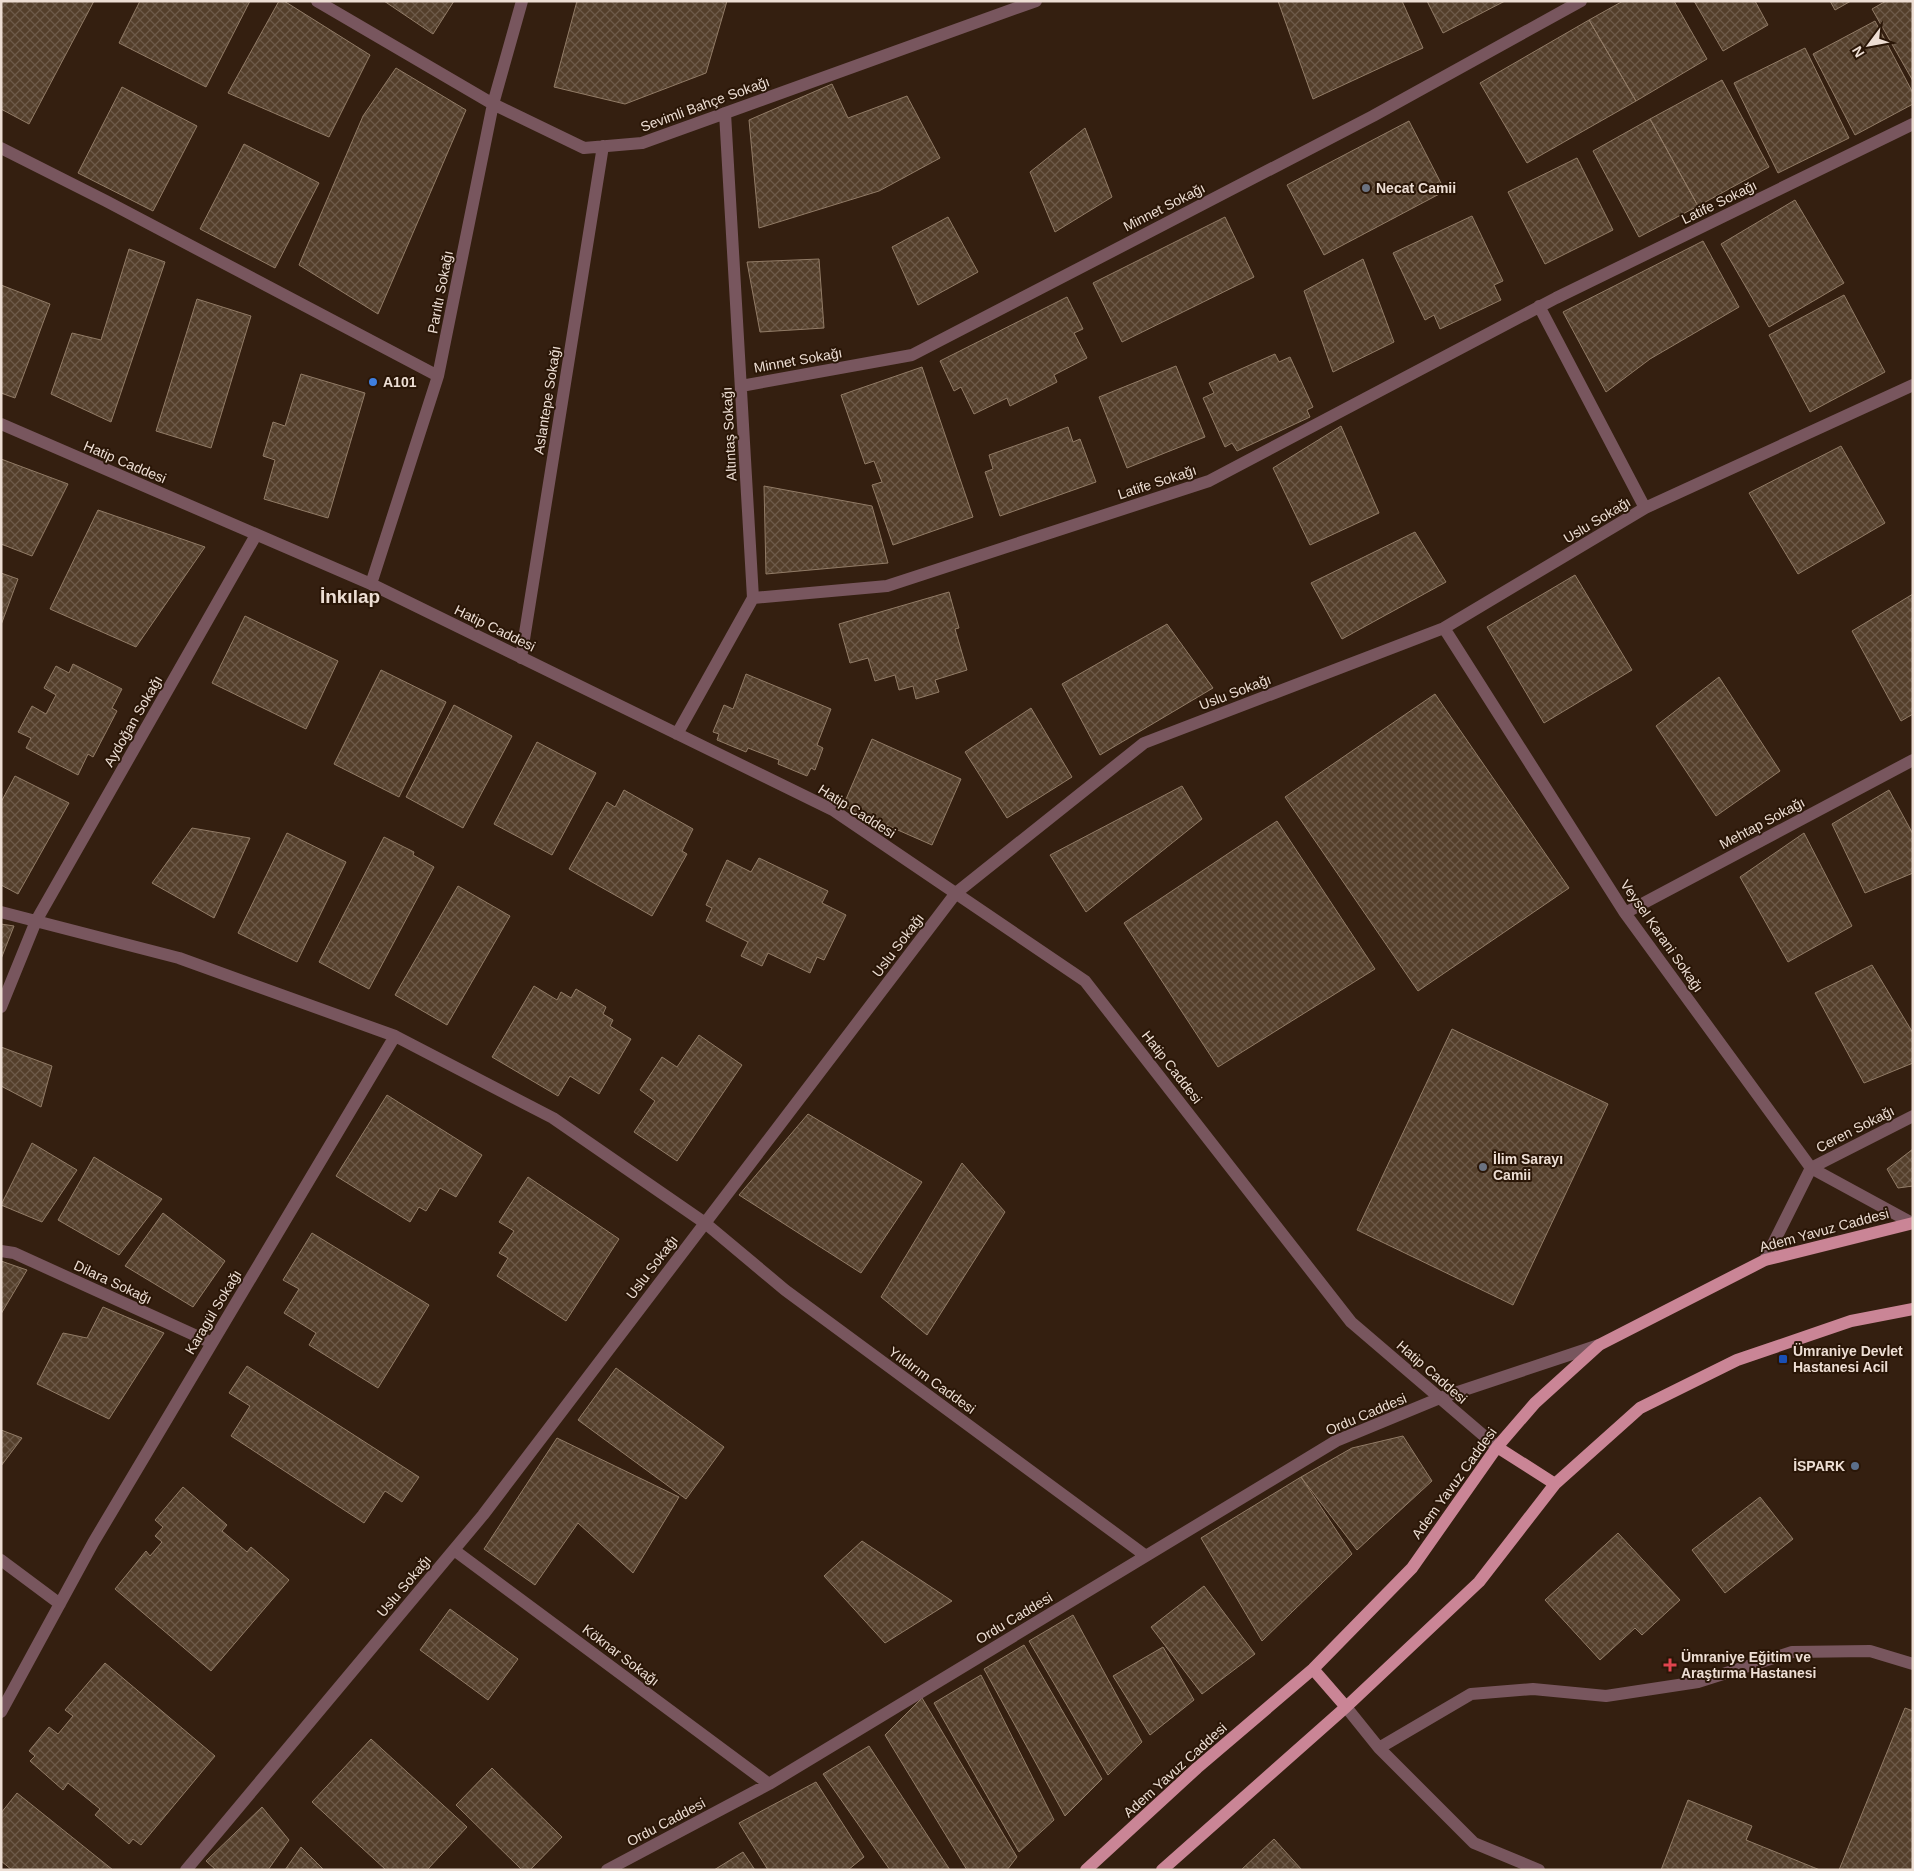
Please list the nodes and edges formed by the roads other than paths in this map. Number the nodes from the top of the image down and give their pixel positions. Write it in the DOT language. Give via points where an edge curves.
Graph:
graph roads {
  1 [pos="317,1"];
  2 [pos="522,1"];
  3 [pos="1036,1"];
  4 [pos="1581,1"];
  5 [pos="493,104"];
  6 [pos="725,113"];
  7 [pos="1913,124"];
  8 [pos="603,146"];
  9 [pos="1,148"];
  10 [pos="1539,306"];
  11 [pos="438,376"];
  12 [pos="1913,385"];
  13 [pos="741,386"];
  14 [pos="1,424"];
  15 [pos="1645,508"];
  16 [pos="256,535"];
  17 [pos="371,584"];
  18 [pos="753,598"];
  19 [pos="1444,628"];
  20 [pos="521,658"];
  21 [pos="678,734"];
  22 [pos="1913,760"];
  23 [pos="956,893"];
  24 [pos="1,912"];
  25 [pos="1625,913"];
  26 [pos="36,921"];
  27 [pos="1,1007"];
  28 [pos="395,1036"];
  29 [pos="1913,1116"];
  30 [pos="1810,1168"];
  31 [pos="705,1223"];
  32 [pos="1912,1223"];
  33 [pos="1,1251"];
  34 [pos="1765,1260"];
  35 [pos="1913,1309"];
  36 [pos="212,1343"];
  37 [pos="1599,1345"];
  38 [pos="1440,1398"];
  39 [pos="1497,1447"];
  40 [pos="1555,1484"];
  41 [pos="454,1550"];
  42 [pos="1146,1556"];
  43 [pos="1,1560"];
  44 [pos="60,1604"];
  45 [pos="1913,1664"];
  46 [pos="1313,1669"];
  47 [pos="1346,1707"];
  48 [pos="1,1712"];
  49 [pos="1379,1748"];
  50 [pos="770,1784"];
  51 [pos="186,1870"];
  52 [pos="607,1870"];
  53 [pos="1086,1870"];
  54 [pos="1162,1870"];
  55 [pos="1539,1870"];
  1 -- 5 [label="street, Sevimli Bahçe Sokağı"];
  2 -- 5 [label="street, Parıltı Sokağı"];
  3 -- 6 [label="street, Sevimli Bahçe Sokağı"];
  4 -- 13 [label="street, Minnet Sokağı" via="1373,116 912,355"];
  5 -- 8 [label="street, Sevimli Bahçe Sokağı" via="584,148"];
  5 -- 11 [label="street, Parıltı Sokağı"];
  6 -- 8 [label="street, Sevimli Bahçe Sokağı" via="642,143"];
  6 -- 13 [label="street, Altıntaş Sokağı"];
  7 -- 10 [label="street, Latife Sokağı"];
  8 -- 20 [label="street, Aslantepe Sokağı"];
  9 -- 11 [label="street"];
  10 -- 15 [label="street"];
  10 -- 18 [label="street, Latife Sokağı" via="1208,481 887,586"];
  11 -- 17 [label="street, Parıltı Sokağı"];
  12 -- 15 [label="street, Uslu Sokağı"];
  13 -- 18 [label="street, Altıntaş Sokağı"];
  14 -- 16 [label="street, Hatip Caddesi"];
  15 -- 19 [label="street, Uslu Sokağı"];
  16 -- 17 [label="street, Hatip Caddesi"];
  16 -- 26 [label="street, Aydoğan Sokağı"];
  17 -- 20 [label="street, Hatip Caddesi"];
  18 -- 21 [label="street"];
  19 -- 23 [label="street, Uslu Sokağı" via="1144,743"];
  19 -- 25 [label="street, Veysel Karani Sokağı"];
  20 -- 21 [label="street, Hatip Caddesi"];
  21 -- 23 [label="street, Hatip Caddesi" via="833,810"];
  22 -- 25 [label="street, Mehtap Sokağı"];
  23 -- 31 [label="street, Uslu Sokağı"];
  23 -- 38 [label="street, Hatip Caddesi" via="1085,980 1351,1322"];
  24 -- 26 [label="street, Yıldırım Caddesi"];
  25 -- 30 [label="street, Veysel Karani Sokağı"];
  26 -- 27 [label="street, Aydoğan Sokağı"];
  26 -- 28 [label="street, Yıldırım Caddesi" via="179,958"];
  28 -- 31 [label="street, Yıldırım Caddesi" via="553,1118"];
  28 -- 36 [label="street, Karagül Sokağı"];
  29 -- 30 [label="street, Ceren Sokağı"];
  30 -- 32 [label="street"];
  30 -- 34 [label="street"];
  31 -- 41 [label="street, Uslu Sokağı"];
  31 -- 42 [label="street, Yıldırım Caddesi" via="785,1290"];
  32 -- 34 [label="main road, Adem Yavuz Caddesi"];
  33 -- 36 [label="street, Dilara Sokağı" via="14,1253"];
  34 -- 37 [label="main road, Adem Yavuz Caddesi"];
  35 -- 40 [label="main road" via="1851,1321 1728,1364 1640,1408"];
  36 -- 44 [label="street, Karagül Sokağı"];
  37 -- 38 [label="street, Ordu Caddesi"];
  37 -- 39 [label="main road, Adem Yavuz Caddesi" via="1535,1403"];
  38 -- 39 [label="street, Hatip Caddesi"];
  38 -- 42 [label="street, Ordu Caddesi" via="1336,1441"];
  39 -- 40 [label="main road"];
  39 -- 46 [label="main road, Adem Yavuz Caddesi" via="1412,1568"];
  40 -- 47 [label="main road" via="1479,1582"];
  41 -- 50 [label="street, Köknar Sokağı"];
  41 -- 51 [label="street, Uslu Sokağı"];
  42 -- 50 [label="street, Ordu Caddesi"];
  43 -- 44 [label="street"];
  44 -- 48 [label="street, Karagül Sokağı"];
  45 -- 49 [label="street" via="1870,1650 1792,1652 1698,1682 1606,1696 1533,1689 1472,1694"];
  46 -- 47 [label="main road"];
  46 -- 53 [label="main road, Adem Yavuz Caddesi" via="1197,1768"];
  47 -- 49 [label="street"];
  47 -- 54 [label="main road"];
  49 -- 55 [label="street" via="1474,1843"];
  50 -- 52 [label="street, Ordu Caddesi"];
}
